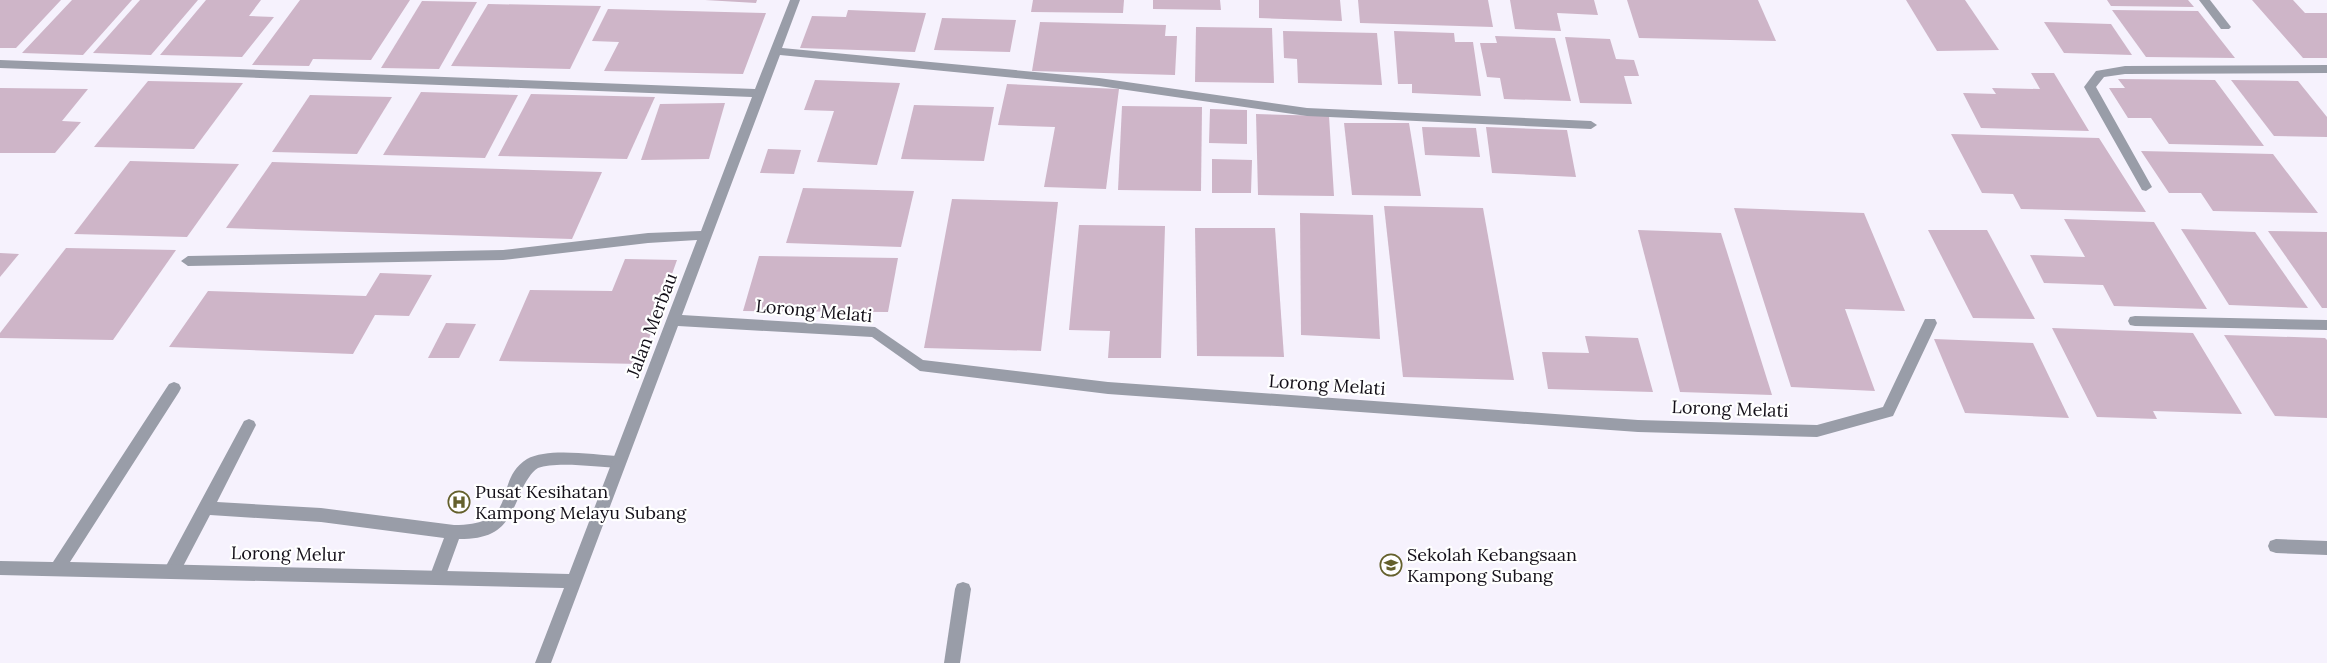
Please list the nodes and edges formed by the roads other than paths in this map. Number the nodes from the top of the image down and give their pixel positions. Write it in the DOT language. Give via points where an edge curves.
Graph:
graph roads {
  1 [pos="795,0"];
  2 [pos="2204,0"];
  3 [pos="2225,27"];
  4 [pos="776,51"];
  5 [pos="0,64"];
  6 [pos="2327,69"];
  7 [pos="760,93"];
  8 [pos="1591,124"];
  9 [pos="2146,187"];
  10 [pos="706,235"];
  11 [pos="188,261"];
  12 [pos="674,320"];
  13 [pos="2135,322"];
  14 [pos="1930,323"];
  15 [pos="2327,325"];
  16 [pos="174,388"];
  17 [pos="249,425"];
  18 [pos="619,462"];
  19 [pos="206,508"];
  20 [pos="454,532"];
  21 [pos="2276,546"];
  22 [pos="2327,548"];
  23 [pos="0,568"];
  24 [pos="57,569"];
  25 [pos="172,571"];
  26 [pos="437,578"];
  27 [pos="574,582"];
  28 [pos="963,589"];
  29 [pos="543,663"];
  30 [pos="952,663"];
  1 -- 4 [label="street, Jalan Merbau"];
  2 -- 3 [label="street"];
  4 -- 7 [label="street, Jalan Merbau"];
  4 -- 8 [label="street" via="1099,82 1308,112"];
  5 -- 7 [label="street"];
  6 -- 9 [label="street" via="2125,70 2100,74 2090,86"];
  7 -- 10 [label="street, Jalan Merbau"];
  10 -- 11 [label="street" via="648,238 503,255"];
  10 -- 12 [label="street, Jalan Merbau"];
  12 -- 14 [label="street, Lorong Melati" via="875,332 920,365 1108,388 1638,426 1817,431 1888,412"];
  12 -- 18 [label="street, Jalan Merbau"];
  13 -- 15 [label="street"];
  16 -- 24 [label="street"];
  17 -- 19 [label="street"];
  18 -- 20 [label="street" via="550,459 532,464 520,477 505,513 492,526 474,532"];
  18 -- 27 [label="street, Jalan Merbau"];
  19 -- 20 [label="street" via="321,515"];
  19 -- 25 [label="street"];
  20 -- 26 [label="street"];
  21 -- 22 [label="street"];
  23 -- 24 [label="street, Lorong Melur"];
  24 -- 25 [label="street, Lorong Melur"];
  25 -- 26 [label="street, Lorong Melur"];
  26 -- 27 [label="street, Lorong Melur"];
  27 -- 29 [label="street, Jalan Merbau"];
  28 -- 30 [label="street"];
}
